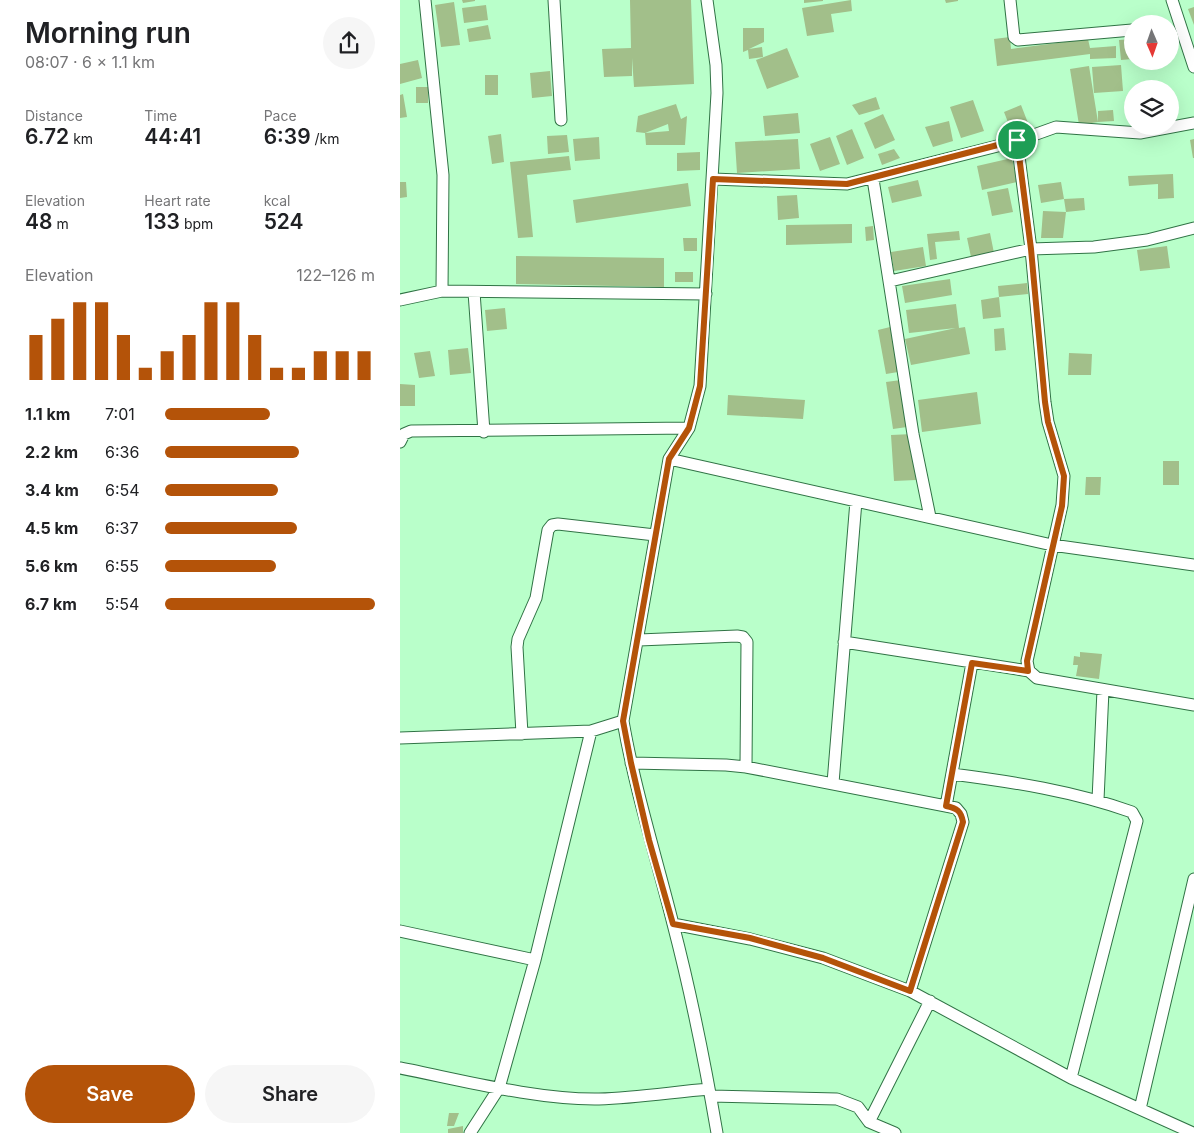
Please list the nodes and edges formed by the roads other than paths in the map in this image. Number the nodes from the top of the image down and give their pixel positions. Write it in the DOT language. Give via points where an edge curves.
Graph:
graph roads {
  1 [pos="425,0"];
  2 [pos="554,0"];
  3 [pos="707,0"];
  4 [pos="1010,0"];
  5 [pos="1172,0"];
  6 [pos="1173,15"];
  7 [pos="1124,31"];
  8 [pos="1179,36"];
  9 [pos="1194,67"];
  10 [pos="561,120"];
  11 [pos="1194,123"];
  12 [pos="1017,140"];
  13 [pos="713,179"];
  14 [pos="873,179"];
  15 [pos="1194,228"];
  16 [pos="1031,249"];
  17 [pos="890,281"];
  18 [pos="442,291"];
  19 [pos="474,292"];
  20 [pos="706,294"];
  21 [pos="400,300"];
  22 [pos="689,428"];
  23 [pos="484,432"];
  24 [pos="400,442"];
  25 [pos="669,459"];
  26 [pos="856,501"];
  27 [pos="930,517"];
  28 [pos="655,536"];
  29 [pos="1052,545"];
  30 [pos="1194,565"];
  31 [pos="639,640"];
  32 [pos="844,642"];
  33 [pos="972,663"];
  34 [pos="1028,671"];
  35 [pos="1103,690"];
  36 [pos="1194,705"];
  37 [pos="623,721"];
  38 [pos="592,731"];
  39 [pos="522,734"];
  40 [pos="400,738"];
  41 [pos="631,763"];
  42 [pos="746,767"];
  43 [pos="952,774"];
  44 [pos="833,784"];
  45 [pos="1098,800"];
  46 [pos="946,806"];
  47 [pos="1194,879"];
  48 [pos="673,924"];
  49 [pos="400,931"];
  50 [pos="535,960"];
  51 [pos="910,991"];
  52 [pos="930,1001"];
  53 [pos="400,1068"];
  54 [pos="1071,1078"];
  55 [pos="499,1088"];
  56 [pos="710,1092"];
  57 [pos="1140,1109"];
  58 [pos="869,1122"];
  59 [pos="470,1133"];
  60 [pos="717,1133"];
  61 [pos="895,1133"];
  62 [pos="1193,1133"];
  1 -- 18 [label="street" via="443,175"];
  2 -- 10 [label="street"];
  3 -- 13 [label="street" via="716,65"];
  4 -- 7 [label="street" via="1014,37 1018,40"];
  5 -- 6 [label="street"];
  8 -- 9 [label="street"];
  11 -- 12 [label="street" via="1140,133 1056,127"];
  12 -- 14 [label="street"];
  12 -- 16 [label="street"];
  13 -- 14 [label="street" via="847,184"];
  13 -- 20 [label="street"];
  14 -- 17 [label="street"];
  15 -- 16 [label="street" via="1147,240 1094,247"];
  16 -- 17 [label="street"];
  16 -- 29 [label="street" via="1045,402 1064,476 1062,506"];
  17 -- 27 [label="street"];
  18 -- 19 [label="street"];
  18 -- 21 [label="street"];
  19 -- 20 [label="street"];
  19 -- 23 [label="street"];
  20 -- 22 [label="street" via="700,386"];
  22 -- 23 [label="street"];
  22 -- 25 [label="street"];
  23 -- 24 [label="street" via="411,431 404,434"];
  25 -- 26 [label="street"];
  25 -- 28 [label="street"];
  26 -- 27 [label="street"];
  26 -- 32 [label="street"];
  27 -- 29 [label="street"];
  28 -- 31 [label="street"];
  28 -- 39 [label="street" via="558,524 548,530 536,598 518,639"];
  29 -- 30 [label="street"];
  29 -- 34 [label="street" via="1027,661"];
  31 -- 37 [label="street"];
  31 -- 42 [label="street" via="743,637 747,642"];
  32 -- 33 [label="street"];
  32 -- 44 [label="street"];
  33 -- 34 [label="street"];
  33 -- 43 [label="street"];
  34 -- 35 [label="street" via="1036,678"];
  35 -- 36 [label="street"];
  35 -- 45 [label="street"];
  37 -- 38 [label="street"];
  37 -- 41 [label="street"];
  38 -- 39 [label="street"];
  38 -- 50 [label="street"];
  39 -- 40 [label="street"];
  41 -- 42 [label="street"];
  41 -- 48 [label="street"];
  42 -- 44 [label="street"];
  43 -- 45 [label="street" via="1031,784"];
  43 -- 46 [label="street"];
  44 -- 46 [label="street"];
  45 -- 54 [label="street" via="1132,812 1137,821"];
  46 -- 51 [label="street" via="956,808 963,822"];
  47 -- 57 [label="street"];
  48 -- 51 [label="street" via="750,938 823,958"];
  48 -- 56 [label="street"];
  49 -- 50 [label="street"];
  50 -- 55 [label="street"];
  51 -- 52 [label="street"];
  52 -- 54 [label="street"];
  52 -- 58 [label="street"];
  53 -- 55 [label="street"];
  54 -- 57 [label="street"];
  55 -- 56 [label="street" via="599,1099"];
  55 -- 59 [label="street"];
  56 -- 58 [label="street" via="837,1099 858,1106"];
  56 -- 60 [label="street"];
  57 -- 62 [label="street"];
  58 -- 61 [label="street"];
}
